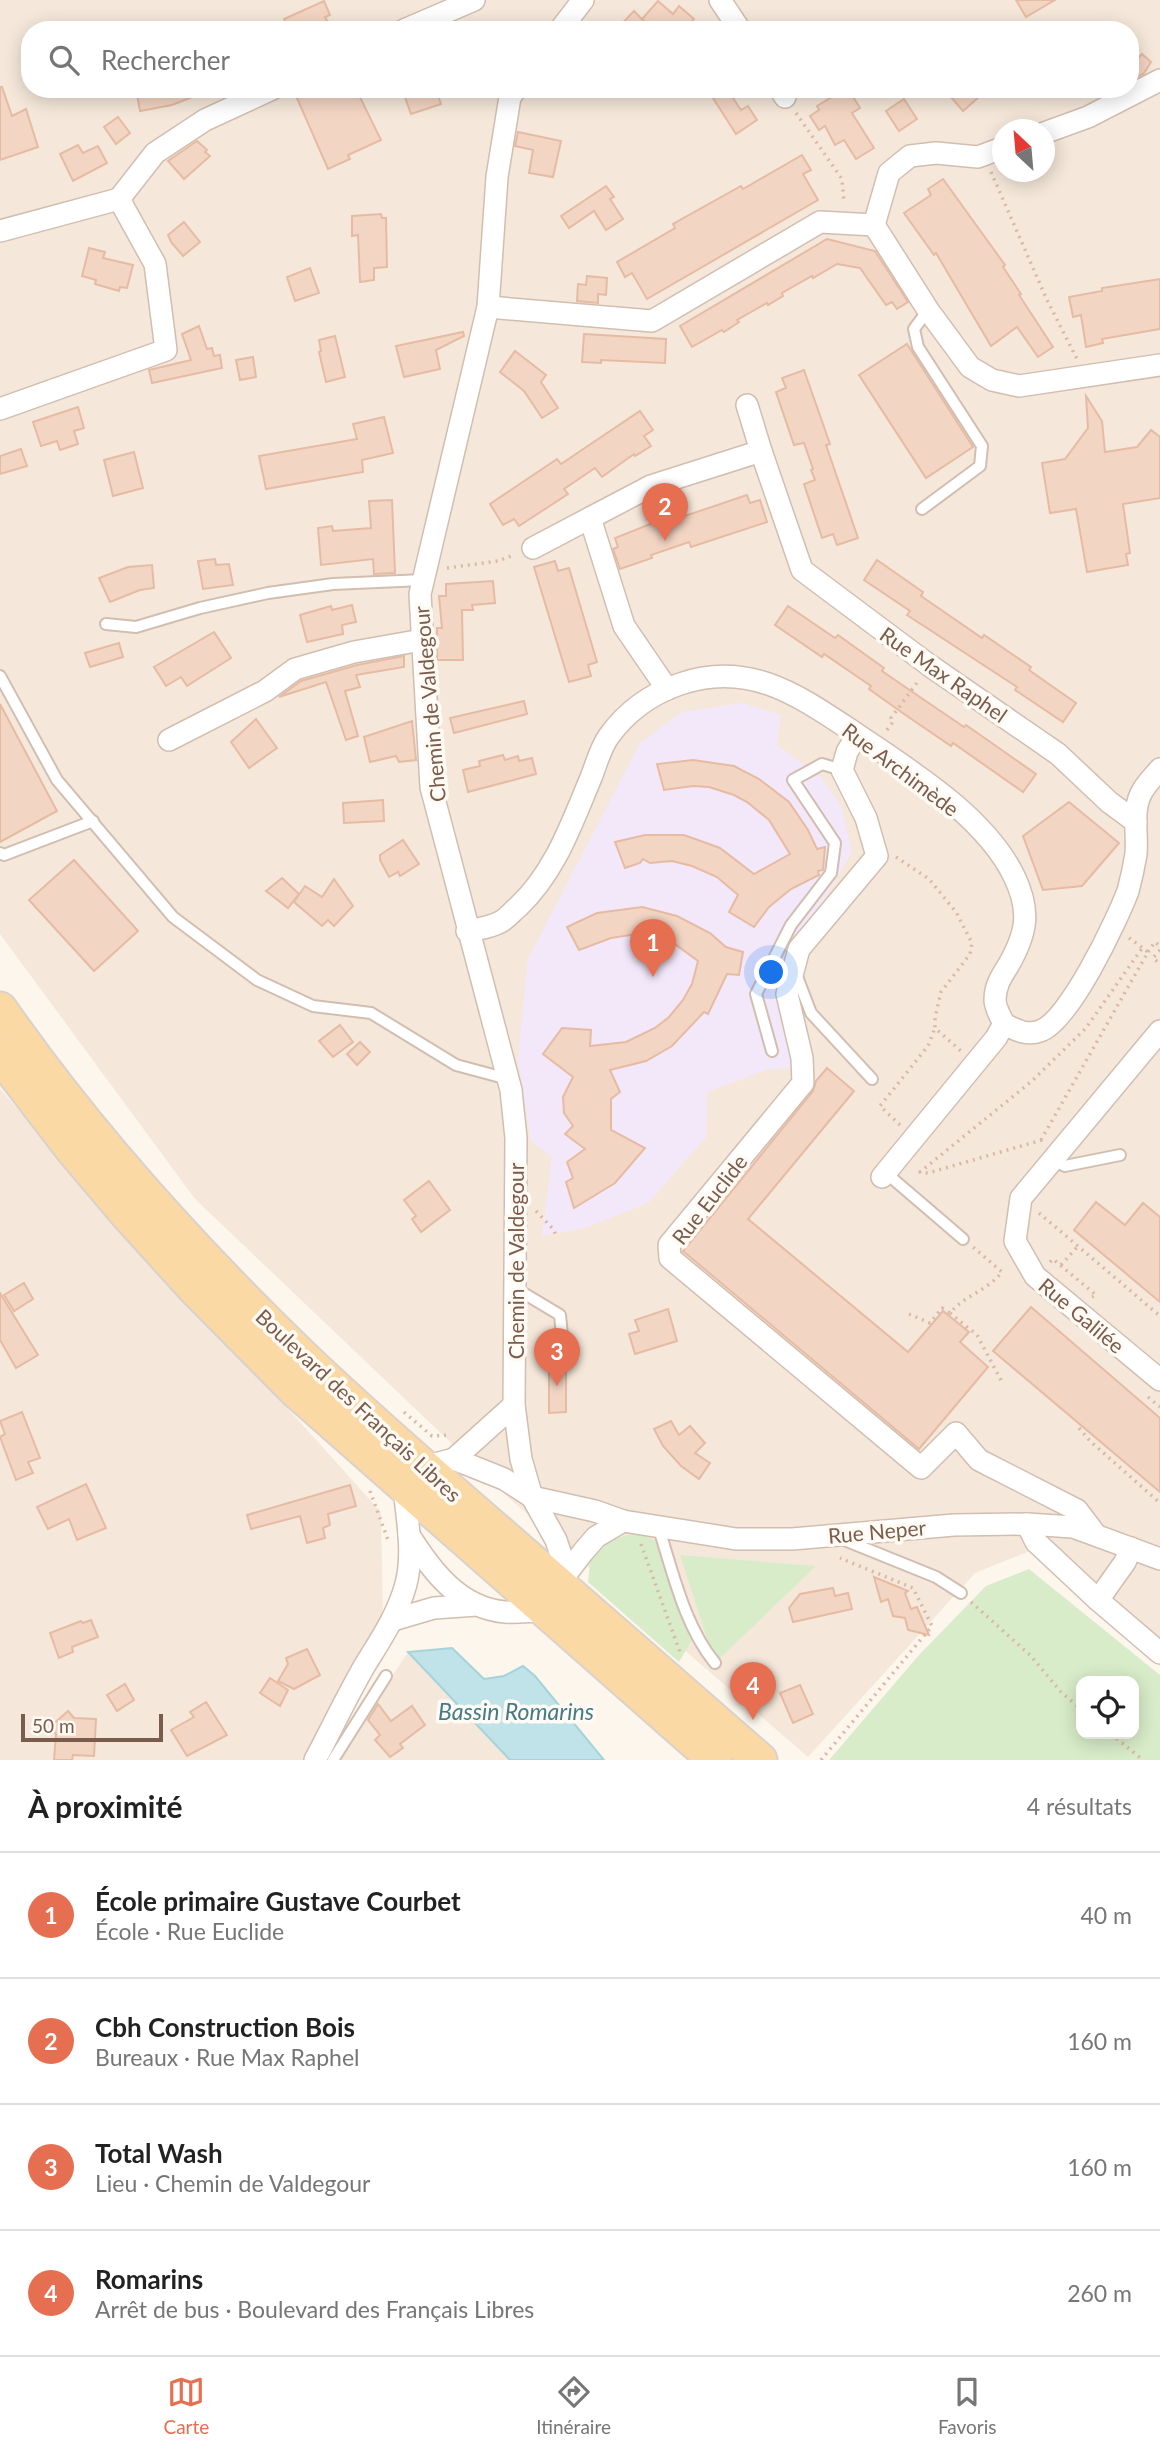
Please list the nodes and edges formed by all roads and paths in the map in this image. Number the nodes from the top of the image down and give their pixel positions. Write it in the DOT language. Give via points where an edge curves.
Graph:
graph roads {
  1 [pos="474,0"];
  2 [pos="583,0"];
  3 [pos="720,0"];
  4 [pos="438,6"];
  5 [pos="417,21"];
  6 [pos="567,21"];
  7 [pos="734,21"];
  8 [pos="1160,80"];
  9 [pos="1139,91"];
  10 [pos="253,98"];
  11 [pos="510,98"];
  12 [pos="785,98"];
  13 [pos="1125,98"];
  14 [pos="1055,129"];
  15 [pos="992,152"];
  16 [pos="978,157"];
  17 [pos="119,199"];
  18 [pos="846,223"];
  19 [pos="874,225"];
  20 [pos="0,231"];
  21 [pos="488,307"];
  22 [pos="928,310"];
  23 [pos="1160,365"];
  24 [pos="1086,376"];
  25 [pos="747,405"];
  26 [pos="0,410"];
  27 [pos="761,451"];
  28 [pos="922,509"];
  29 [pos="590,518"];
  30 [pos="533,548"];
  31 [pos="425,573"];
  32 [pos="106,624"];
  33 [pos="422,640"];
  34 [pos="929,665"];
  35 [pos="0,676"];
  36 [pos="667,689"];
  37 [pos="857,735"];
  38 [pos="884,735"];
  39 [pos="169,740"];
  40 [pos="1160,769"];
  41 [pos="842,770"];
  42 [pos="93,821"];
  43 [pos="1136,822"];
  44 [pos="875,849"];
  45 [pos="0,852"];
  46 [pos="467,931"];
  47 [pos="1123,933"];
  48 [pos="1143,947"];
  49 [pos="1160,948"];
  50 [pos="1148,952"];
  51 [pos="1160,964"];
  52 [pos="794,968"];
  53 [pos="0,1009"];
  54 [pos="1004,1024"];
  55 [pos="935,1028"];
  56 [pos="1160,1031"];
  57 [pos="772,1051"];
  58 [pos="0,1055"];
  59 [pos="976,1063"];
  60 [pos="508,1079"];
  61 [pos="872,1079"];
  62 [pos="1050,1135"];
  63 [pos="914,1138"];
  64 [pos="1040,1142"];
  65 [pos="1120,1155"];
  66 [pos="1053,1160"];
  67 [pos="915,1167"];
  68 [pos="920,1172"];
  69 [pos="884,1175"];
  70 [pos="1021,1198"];
  71 [pos="531,1207"];
  72 [pos="556,1236"];
  73 [pos="963,1239"];
  74 [pos="1078,1246"];
  75 [pos="1061,1265"];
  76 [pos="515,1288"];
  77 [pos="950,1313"];
  78 [pos="909,1314"];
  79 [pos="1160,1315"];
  80 [pos="562,1346"];
  81 [pos="1160,1381"];
  82 [pos="1003,1384"];
  83 [pos="514,1405"];
  84 [pos="402,1411"];
  85 [pos="1079,1428"];
  86 [pos="484,1434"];
  87 [pos="427,1472"];
  88 [pos="368,1487"];
  89 [pos="532,1497"];
  90 [pos="1160,1503"];
  91 [pos="623,1521"];
  92 [pos="1027,1524"];
  93 [pos="657,1526"];
  94 [pos="409,1535"];
  95 [pos="833,1535"];
  96 [pos="1096,1535"];
  97 [pos="640,1542"];
  98 [pos="1131,1548"];
  99 [pos="390,1549"];
  100 [pos="840,1558"];
  101 [pos="1160,1559"];
  102 [pos="558,1591"];
  103 [pos="961,1594"];
  104 [pos="1098,1600"];
  105 [pos="477,1605"];
  106 [pos="393,1620"];
  107 [pos="1160,1653"];
  108 [pos="682,1661"];
  109 [pos="715,1663"];
  110 [pos="386,1676"];
  111 [pos="1076,1705"];
  112 [pos="1117,1739"];
  113 [pos="315,1760"];
  114 [pos="333,1760"];
  115 [pos="715,1760"];
  116 [pos="760,1760"];
  117 [pos="821,1760"];
  118 [pos="1143,1760"];
  1 -- 4 [label="street"];
  2 -- 6 [label="street"];
  3 -- 7 [label="street"];
  4 -- 5 [label="street"];
  8 -- 9 [label="street"];
  10 -- 17 [label="street" via="205,120 155,153"];
  11 -- 21 [label="street, Chemin de Valdegour" via="498,177"];
  12 -- 18 [label="path" via="842,179"];
  13 -- 14 [label="street"];
  15 -- 16 [label="street"];
  16 -- 19 [label="street" via="910,156 889,173"];
  16 -- 24 [label="path" via="992,173 1046,300"];
  17 -- 20 [label="street"];
  17 -- 26 [label="street" via="155,264 166,350"];
  18 -- 19 [label="street"];
  18 -- 21 [label="street" via="820,222 652,321"];
  19 -- 22 [label="street"];
  21 -- 31 [label="street, Chemin de Valdegour"];
  22 -- 24 [label="street" via="970,367 992,380 1019,386"];
  22 -- 28 [label="lane" via="914,329 918,347 982,446 980,466"];
  23 -- 24 [label="street"];
  25 -- 27 [label="street, Rue Max Raphel"];
  27 -- 29 [label="street" via="651,486"];
  27 -- 34 [label="street, Rue Max Raphel" via="802,570"];
  29 -- 30 [label="street"];
  29 -- 36 [label="street" via="624,625"];
  30 -- 31 [label="path" via="498,561"];
  31 -- 32 [label="lane" via="268,593 136,628"];
  31 -- 33 [label="street, Chemin de Valdegour" via="420,594"];
  33 -- 39 [label="street" via="295,669 265,691"];
  33 -- 46 [label="street, Chemin de Valdegour" via="430,786"];
  34 -- 38 [label="path"];
  34 -- 43 [label="street, Rue Max Raphel" via="1058,754"];
  35 -- 42 [label="lane" via="57,780"];
  36 -- 37 [label="street, Rue Archimède" via="717,675 754,678 781,687"];
  36 -- 46 [label="street, Rue Archimède" via="633,708 608,737 563,846 535,890 503,920"];
  37 -- 41 [label="street"];
  37 -- 54 [label="street, Rue Archimède" via="983,831 1014,877 1026,922 997,984 995,1003"];
  40 -- 43 [label="street" via="1142,791"];
  41 -- 44 [label="street" via="866,818"];
  41 -- 57 [label="lane" via="822,764 793,780 835,843 831,873 791,925 756,994"];
  42 -- 45 [label="lane" via="4,855"];
  42 -- 60 [label="lane" via="173,917 257,980 313,1006 371,1013 456,1065"];
  43 -- 54 [label="street" via="1136,854 1128,890 1077,992 1041,1031 1022,1033"];
  44 -- 52 [label="street, Rue Euclide" via="877,856 799,949"];
  44 -- 55 [label="path" via="890,853 929,878 956,912 972,943 970,954 942,992"];
  46 -- 60 [label="street, Chemin de Valdegour"];
  47 -- 48 [label="path"];
  48 -- 50 [label="path"];
  48 -- 68 [label="path" via="1086,1028 1032,1081"];
  49 -- 50 [label="path" via="1155,942"];
  49 -- 51 [label="path" via="1153,958"];
  50 -- 64 [label="path"];
  52 -- 61 [label="lane" via="811,1013"];
  52 -- 96 [label="street, Rue Euclide" via="787,994 803,1083 669,1245 670,1258 921,1468 956,1433 979,1460 1077,1510"];
  53 -- 87 [label="main road, Boulevard des Français Libres" via="93,1129 219,1273"];
  54 -- 59 [label="street"];
  55 -- 59 [label="path"];
  55 -- 63 [label="path" via="928,1046 880,1106"];
  56 -- 66 [label="street"];
  58 -- 87 [label="main road, Boulevard des Français Libres" via="80,1158 194,1287 295,1391"];
  59 -- 63 [label="street"];
  60 -- 76 [label="street, Chemin de Valdegour" via="516,1138"];
  62 -- 64 [label="path"];
  63 -- 69 [label="street"];
  64 -- 68 [label="path"];
  65 -- 66 [label="lane" via="1065,1166"];
  66 -- 70 [label="street"];
  67 -- 68 [label="path"];
  69 -- 73 [label="lane"];
  70 -- 74 [label="path"];
  70 -- 81 [label="street, Rue Galilée" via="1015,1241 1035,1276"];
  71 -- 72 [label="path"];
  73 -- 77 [label="path" via="1002,1272"];
  74 -- 75 [label="path"];
  74 -- 79 [label="path"];
  76 -- 80 [label="lane" via="560,1315"];
  76 -- 83 [label="street, Chemin de Valdegour"];
  77 -- 78 [label="path" via="942,1308 930,1324"];
  77 -- 82 [label="path" via="977,1335"];
  83 -- 86 [label="street"];
  83 -- 89 [label="street, Chemin de Valdegour"];
  84 -- 86 [label="path" via="432,1436"];
  85 -- 90 [label="path"];
  86 -- 87 [label="street"];
  87 -- 89 [label="street" via="504,1479"];
  87 -- 94 [label="street"];
  87 -- 102 [label="main road, Boulevard des Français Libres"];
  88 -- 99 [label="path"];
  89 -- 91 [label="street, Rue Neper"];
  89 -- 102 [label="street, Chemin de Valdegour" via="556,1540"];
  91 -- 93 [label="street, Rue Neper"];
  91 -- 102 [label="street" via="596,1537"];
  92 -- 95 [label="street, Rue Neper"];
  92 -- 96 [label="street" via="1073,1527"];
  92 -- 104 [label="street" via="1035,1542"];
  93 -- 95 [label="street, Rue Neper" via="736,1539"];
  93 -- 109 [label="lane" via="689,1620 700,1645"];
  94 -- 105 [label="street" via="441,1580"];
  94 -- 106 [label="street" via="406,1585"];
  95 -- 103 [label="lane" via="936,1577"];
  96 -- 98 [label="street"];
  97 -- 108 [label="path"];
  98 -- 101 [label="street"];
  98 -- 104 [label="street"];
  100 -- 117 [label="path" via="913,1588 932,1626"];
  102 -- 105 [label="street" via="504,1612"];
  102 -- 115 [label="main road, Boulevard des Français Libres"];
  102 -- 116 [label="main road, Boulevard des Français Libres"];
  103 -- 111 [label="path" via="1031,1656"];
  104 -- 107 [label="street"];
  105 -- 106 [label="street" via="434,1608"];
  106 -- 113 [label="street"];
  110 -- 114 [label="lane"];
  112 -- 118 [label="path"];
}
